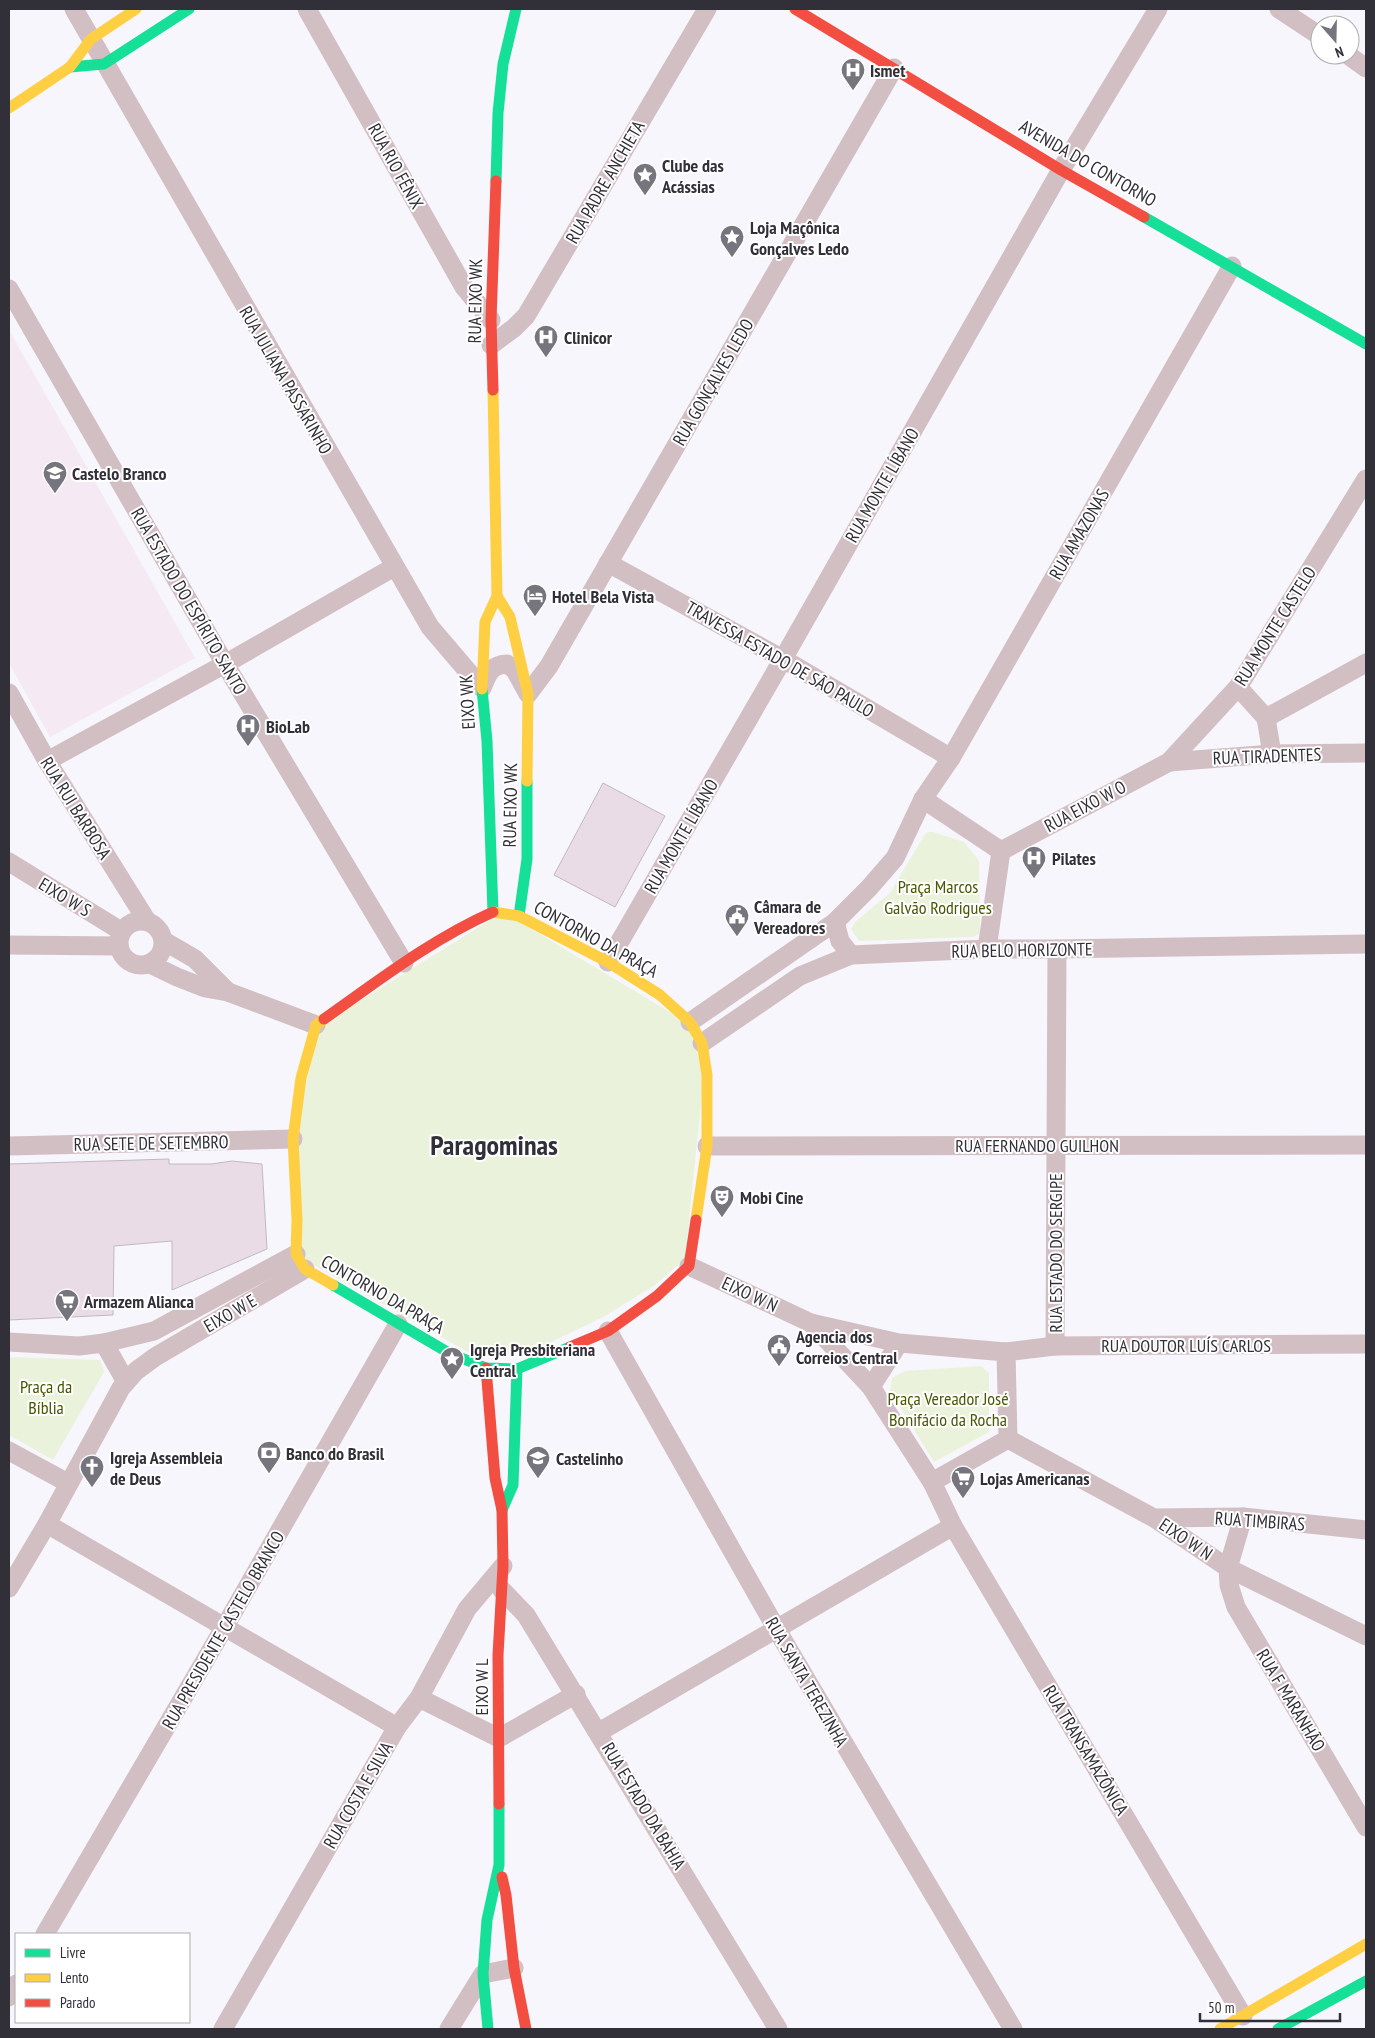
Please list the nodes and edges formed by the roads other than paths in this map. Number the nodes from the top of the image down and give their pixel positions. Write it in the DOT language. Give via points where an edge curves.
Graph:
graph roads {
  1 [pos="74,9"];
  2 [pos="136,9"];
  3 [pos="189,9"];
  4 [pos="308,9"];
  5 [pos="516,9"];
  6 [pos="707,9"];
  7 [pos="795,9"];
  8 [pos="1158,9"];
  9 [pos="1279,9"];
  10 [pos="1310,29"];
  11 [pos="91,39"];
  12 [pos="104,64"];
  13 [pos="70,67"];
  14 [pos="894,68"];
  15 [pos="9,108"];
  16 [pos="1061,170"];
  17 [pos="1232,266"];
  18 [pos="9,289"];
  19 [pos="491,320"];
  20 [pos="1366,344"];
  21 [pos="490,345"];
  22 [pos="1366,479"];
  23 [pos="608,563"];
  24 [pos="394,567"];
  25 [pos="497,596"];
  26 [pos="783,659"];
  27 [pos="1366,663"];
  28 [pos="225,664"];
  29 [pos="1238,687"];
  30 [pos="482,688"];
  31 [pos="9,693"];
  32 [pos="528,694"];
  33 [pos="1266,718"];
  34 [pos="1366,753"];
  35 [pos="1272,754"];
  36 [pos="951,758"];
  37 [pos="47,761"];
  38 [pos="1168,762"];
  39 [pos="923,799"];
  40 [pos="1001,850"];
  41 [pos="9,862"];
  42 [pos="493,912"];
  43 [pos="519,916"];
  44 [pos="147,921"];
  45 [pos="834,922"];
  46 [pos="120,939"];
  47 [pos="164,941"];
  48 [pos="1366,944"];
  49 [pos="9,945"];
  50 [pos="987,949"];
  51 [pos="1057,949"];
  52 [pos="850,955"];
  53 [pos="608,962"];
  54 [pos="404,963"];
  55 [pos="150,964"];
  56 [pos="228,992"];
  57 [pos="690,1022"];
  58 [pos="316,1025"];
  59 [pos="702,1044"];
  60 [pos="293,1140"];
  61 [pos="1056,1145"];
  62 [pos="1366,1145"];
  63 [pos="9,1146"];
  64 [pos="707,1146"];
  65 [pos="301,1262"];
  66 [pos="689,1266"];
  67 [pos="811,1323"];
  68 [pos="398,1324"];
  69 [pos="608,1331"];
  70 [pos="9,1342"];
  71 [pos="104,1343"];
  72 [pos="899,1343"];
  73 [pos="1366,1344"];
  74 [pos="1055,1346"];
  75 [pos="1006,1352"];
  76 [pos="486,1368"];
  77 [pos="517,1369"];
  78 [pos="126,1382"];
  79 [pos="871,1387"];
  80 [pos="1008,1439"];
  81 [pos="9,1451"];
  82 [pos="932,1482"];
  83 [pos="68,1483"];
  84 [pos="502,1510"];
  85 [pos="1243,1517"];
  86 [pos="1154,1518"];
  87 [pos="47,1524"];
  88 [pos="953,1526"];
  89 [pos="1366,1530"];
  90 [pos="503,1566"];
  91 [pos="1228,1568"];
  92 [pos="9,1588"];
  93 [pos="502,1590"];
  94 [pos="224,1628"];
  95 [pos="777,1630"];
  96 [pos="1366,1636"];
  97 [pos="576,1694"];
  98 [pos="419,1698"];
  99 [pos="397,1727"];
  100 [pos="599,1732"];
  101 [pos="499,1738"];
  102 [pos="1366,1827"];
  103 [pos="499,1865"];
  104 [pos="46,1933"];
  105 [pos="1366,1944"];
  106 [pos="514,1968"];
  107 [pos="483,1974"];
  108 [pos="1366,1981"];
  109 [pos="15,1986"];
  110 [pos="9,1997"];
  111 [pos="1243,2016"];
  112 [pos="223,2029"];
  113 [pos="449,2029"];
  114 [pos="488,2029"];
  115 [pos="526,2029"];
  116 [pos="778,2029"];
  117 [pos="1013,2029"];
  118 [pos="1220,2029"];
  119 [pos="1278,2029"];
  1 -- 11 [label="street, RUA JULIANA PASSARINHO"];
  2 -- 11 [label="street"];
  3 -- 12 [label="street"];
  4 -- 19 [label="street, RUA RIO FÊNIX" via="464,287"];
  5 -- 19 [label="street, RUA EIXO WK" via="503,64 498,113"];
  6 -- 21 [label="street, RUA PADRE ANCHIETA" via="526,316"];
  7 -- 14 [label="street, AVENIDA DO CONTORNO"];
  8 -- 16 [label="street, RUA MONTE LÍBANO"];
  9 -- 10 [label="street"];
  11 -- 12 [label="street, RUA JULIANA PASSARINHO"];
  11 -- 13 [label="street"];
  12 -- 13 [label="street"];
  12 -- 24 [label="street, RUA JULIANA PASSARINHO"];
  13 -- 15 [label="street"];
  14 -- 16 [label="street, AVENIDA DO CONTORNO"];
  14 -- 23 [label="street, RUA GONÇALVES LEDO"];
  16 -- 17 [label="street, AVENIDA DO CONTORNO"];
  16 -- 26 [label="street, RUA MONTE LÍBANO"];
  17 -- 20 [label="street, AVENIDA DO CONTORNO"];
  17 -- 36 [label="street, RUA AMAZONAS"];
  18 -- 28 [label="street, RUA ESTADO DO ESPÍRITO SANTO"];
  19 -- 21 [label="street, RUA EIXO WK"];
  21 -- 25 [label="street, RUA EIXO WK"];
  22 -- 29 [label="street, RUA MONTE CASTELO"];
  23 -- 26 [label="street, TRAVESSA ESTADO DE SÃO PAULO"];
  23 -- 32 [label="street, RUA GONÇALVES LEDO" via="549,666"];
  24 -- 28 [label="street"];
  24 -- 30 [label="street, RUA JULIANA PASSARINHO" via="430,627"];
  25 -- 30 [label="street, EIXO WK" via="485,622"];
  25 -- 32 [label="street" via="510,617"];
  26 -- 36 [label="street, TRAVESSA ESTADO DE SÃO PAULO"];
  26 -- 53 [label="street, RUA MONTE LÍBANO"];
  27 -- 33 [label="street"];
  28 -- 37 [label="street"];
  28 -- 54 [label="street, RUA ESTADO DO ESPÍRITO SANTO"];
  29 -- 33 [label="street"];
  29 -- 38 [label="street, RUA MONTE CASTELO"];
  30 -- 32 [label="street" via="490,671 498,664 507,664 515,670"];
  30 -- 42 [label="street, EIXO WK"];
  31 -- 37 [label="street, RUA RUI BARBOSA"];
  32 -- 43 [label="street, RUA EIXO WK" via="527,859"];
  33 -- 35 [label="street"];
  34 -- 35 [label="street, RUA TIRADENTES"];
  35 -- 38 [label="street, RUA TIRADENTES"];
  36 -- 39 [label="street, RUA AMAZONAS"];
  37 -- 44 [label="street, RUA RUI BARBOSA"];
  38 -- 40 [label="street, RUA EIXO W O"];
  39 -- 40 [label="street"];
  39 -- 45 [label="street, RUA AMAZONAS" via="895,858"];
  40 -- 50 [label="street"];
  41 -- 46 [label="street, EIXO W S"];
  42 -- 43 [label="street, CONTORNO DA PRAÇA"];
  42 -- 54 [label="street" via="468,923"];
  43 -- 53 [label="street, CONTORNO DA PRAÇA"];
  44 -- 46 [label="street" via="137,920 128,924"];
  44 -- 47 [label="street, EIXO W S" via="159,928"];
  45 -- 52 [label="street" via="840,941"];
  45 -- 57 [label="street, RUA AMAZONAS"];
  46 -- 49 [label="street"];
  46 -- 55 [label="street, EIXO W S" via="124,959 136,965"];
  47 -- 55 [label="street" via="161,955"];
  47 -- 56 [label="street, EIXO W S" via="195,959"];
  48 -- 51 [label="street, RUA BELO HORIZONTE"];
  50 -- 51 [label="street, RUA BELO HORIZONTE"];
  50 -- 52 [label="street, RUA BELO HORIZONTE"];
  51 -- 61 [label="street, RUA ESTADO DO SERGIPE"];
  52 -- 59 [label="street, RUA BELO HORIZONTE" via="800,976"];
  53 -- 57 [label="street, CONTORNO DA PRAÇA" via="660,995"];
  54 -- 58 [label="street"];
  55 -- 56 [label="street, EIXO W S" via="205,988"];
  56 -- 58 [label="street, EIXO W S"];
  57 -- 59 [label="street, CONTORNO DA PRAÇA"];
  58 -- 60 [label="street, CONTORNO DA PRAÇA" via="301,1078"];
  59 -- 64 [label="street, CONTORNO DA PRAÇA" via="707,1075"];
  60 -- 63 [label="street, RUA SETE DE SETEMBRO"];
  60 -- 65 [label="street, CONTORNO DA PRAÇA"];
  61 -- 62 [label="street, RUA FERNANDO GUILHON"];
  61 -- 64 [label="street, RUA FERNANDO GUILHON"];
  61 -- 74 [label="street, RUA ESTADO DO SERGIPE"];
  64 -- 66 [label="street, CONTORNO DA PRAÇA"];
  65 -- 68 [label="street, CONTORNO DA PRAÇA"];
  65 -- 71 [label="street, EIXO W E" via="154,1331"];
  65 -- 78 [label="street, EIXO W E" via="136,1370"];
  66 -- 67 [label="street, EIXO W N"];
  66 -- 69 [label="street, CONTORNO DA PRAÇA" via="657,1296"];
  67 -- 72 [label="street, RUA DOUTOR LUÍS CARLOS"];
  67 -- 79 [label="street, RUA TRANSAMAZÔNICA"];
  68 -- 76 [label="street, CONTORNO DA PRAÇA" via="449,1353"];
  68 -- 94 [label="street, RUA PRESIDENTE CASTELO BRANCO"];
  69 -- 77 [label="street, CONTORNO DA PRAÇA"];
  69 -- 95 [label="street, RUA SANTA TEREZINHA"];
  70 -- 71 [label="street, EIXO W E" via="79,1346"];
  71 -- 78 [label="street"];
  72 -- 75 [label="street, RUA DOUTOR LUÍS CARLOS"];
  72 -- 79 [label="street"];
  73 -- 74 [label="street, RUA DOUTOR LUÍS CARLOS"];
  74 -- 75 [label="street, RUA DOUTOR LUÍS CARLOS"];
  75 -- 80 [label="street"];
  76 -- 77 [label="street, CONTORNO DA PRAÇA"];
  76 -- 84 [label="street, EIXO W L" via="495,1478"];
  77 -- 84 [label="street, EIXO W L" via="514,1484"];
  78 -- 83 [label="street, EIXO W E"];
  79 -- 82 [label="street, RUA TRANSAMAZÔNICA"];
  80 -- 82 [label="street"];
  80 -- 86 [label="street, EIXO W N"];
  81 -- 83 [label="street"];
  82 -- 88 [label="street, RUA TRANSAMAZÔNICA"];
  83 -- 87 [label="street, EIXO W E"];
  84 -- 90 [label="street, EIXO W L"];
  85 -- 86 [label="street, RUA TIMBIRAS"];
  85 -- 89 [label="street, RUA TIMBIRAS"];
  85 -- 91 [label="street"];
  86 -- 91 [label="street, EIXO W N"];
  87 -- 92 [label="street, EIXO W E"];
  87 -- 94 [label="street"];
  88 -- 95 [label="street"];
  88 -- 111 [label="street, RUA TRANSAMAZÔNICA"];
  90 -- 93 [label="street, EIXO W L"];
  90 -- 98 [label="street, RUA COSTA E SILVA" via="467,1609"];
  91 -- 96 [label="street, EIXO W N"];
  91 -- 102 [label="street, RUA F MARANHÃO" via="1236,1607"];
  93 -- 97 [label="street, RUA ESTADO DA BAHIA" via="526,1615"];
  93 -- 101 [label="street, EIXO W L" via="498,1655"];
  94 -- 99 [label="street"];
  94 -- 104 [label="street, RUA PRESIDENTE CASTELO BRANCO"];
  95 -- 100 [label="street"];
  95 -- 117 [label="street, RUA SANTA TEREZINHA"];
  97 -- 100 [label="street, RUA ESTADO DA BAHIA"];
  97 -- 101 [label="street"];
  98 -- 99 [label="street, RUA COSTA E SILVA"];
  98 -- 101 [label="street"];
  99 -- 112 [label="street, RUA COSTA E SILVA"];
  100 -- 116 [label="street, RUA ESTADO DA BAHIA"];
  101 -- 103 [label="street, EIXO W L"];
  103 -- 106 [label="street, EIXO W L" via="506,1895"];
  103 -- 107 [label="street, EIXO W L" via="487,1920"];
  105 -- 111 [label="street"];
  106 -- 107 [label="street"];
  106 -- 115 [label="street, EIXO W L"];
  107 -- 113 [label="street"];
  107 -- 114 [label="street, EIXO W L"];
  108 -- 119 [label="street"];
  109 -- 110 [label="street"];
  111 -- 118 [label="street"];
}
